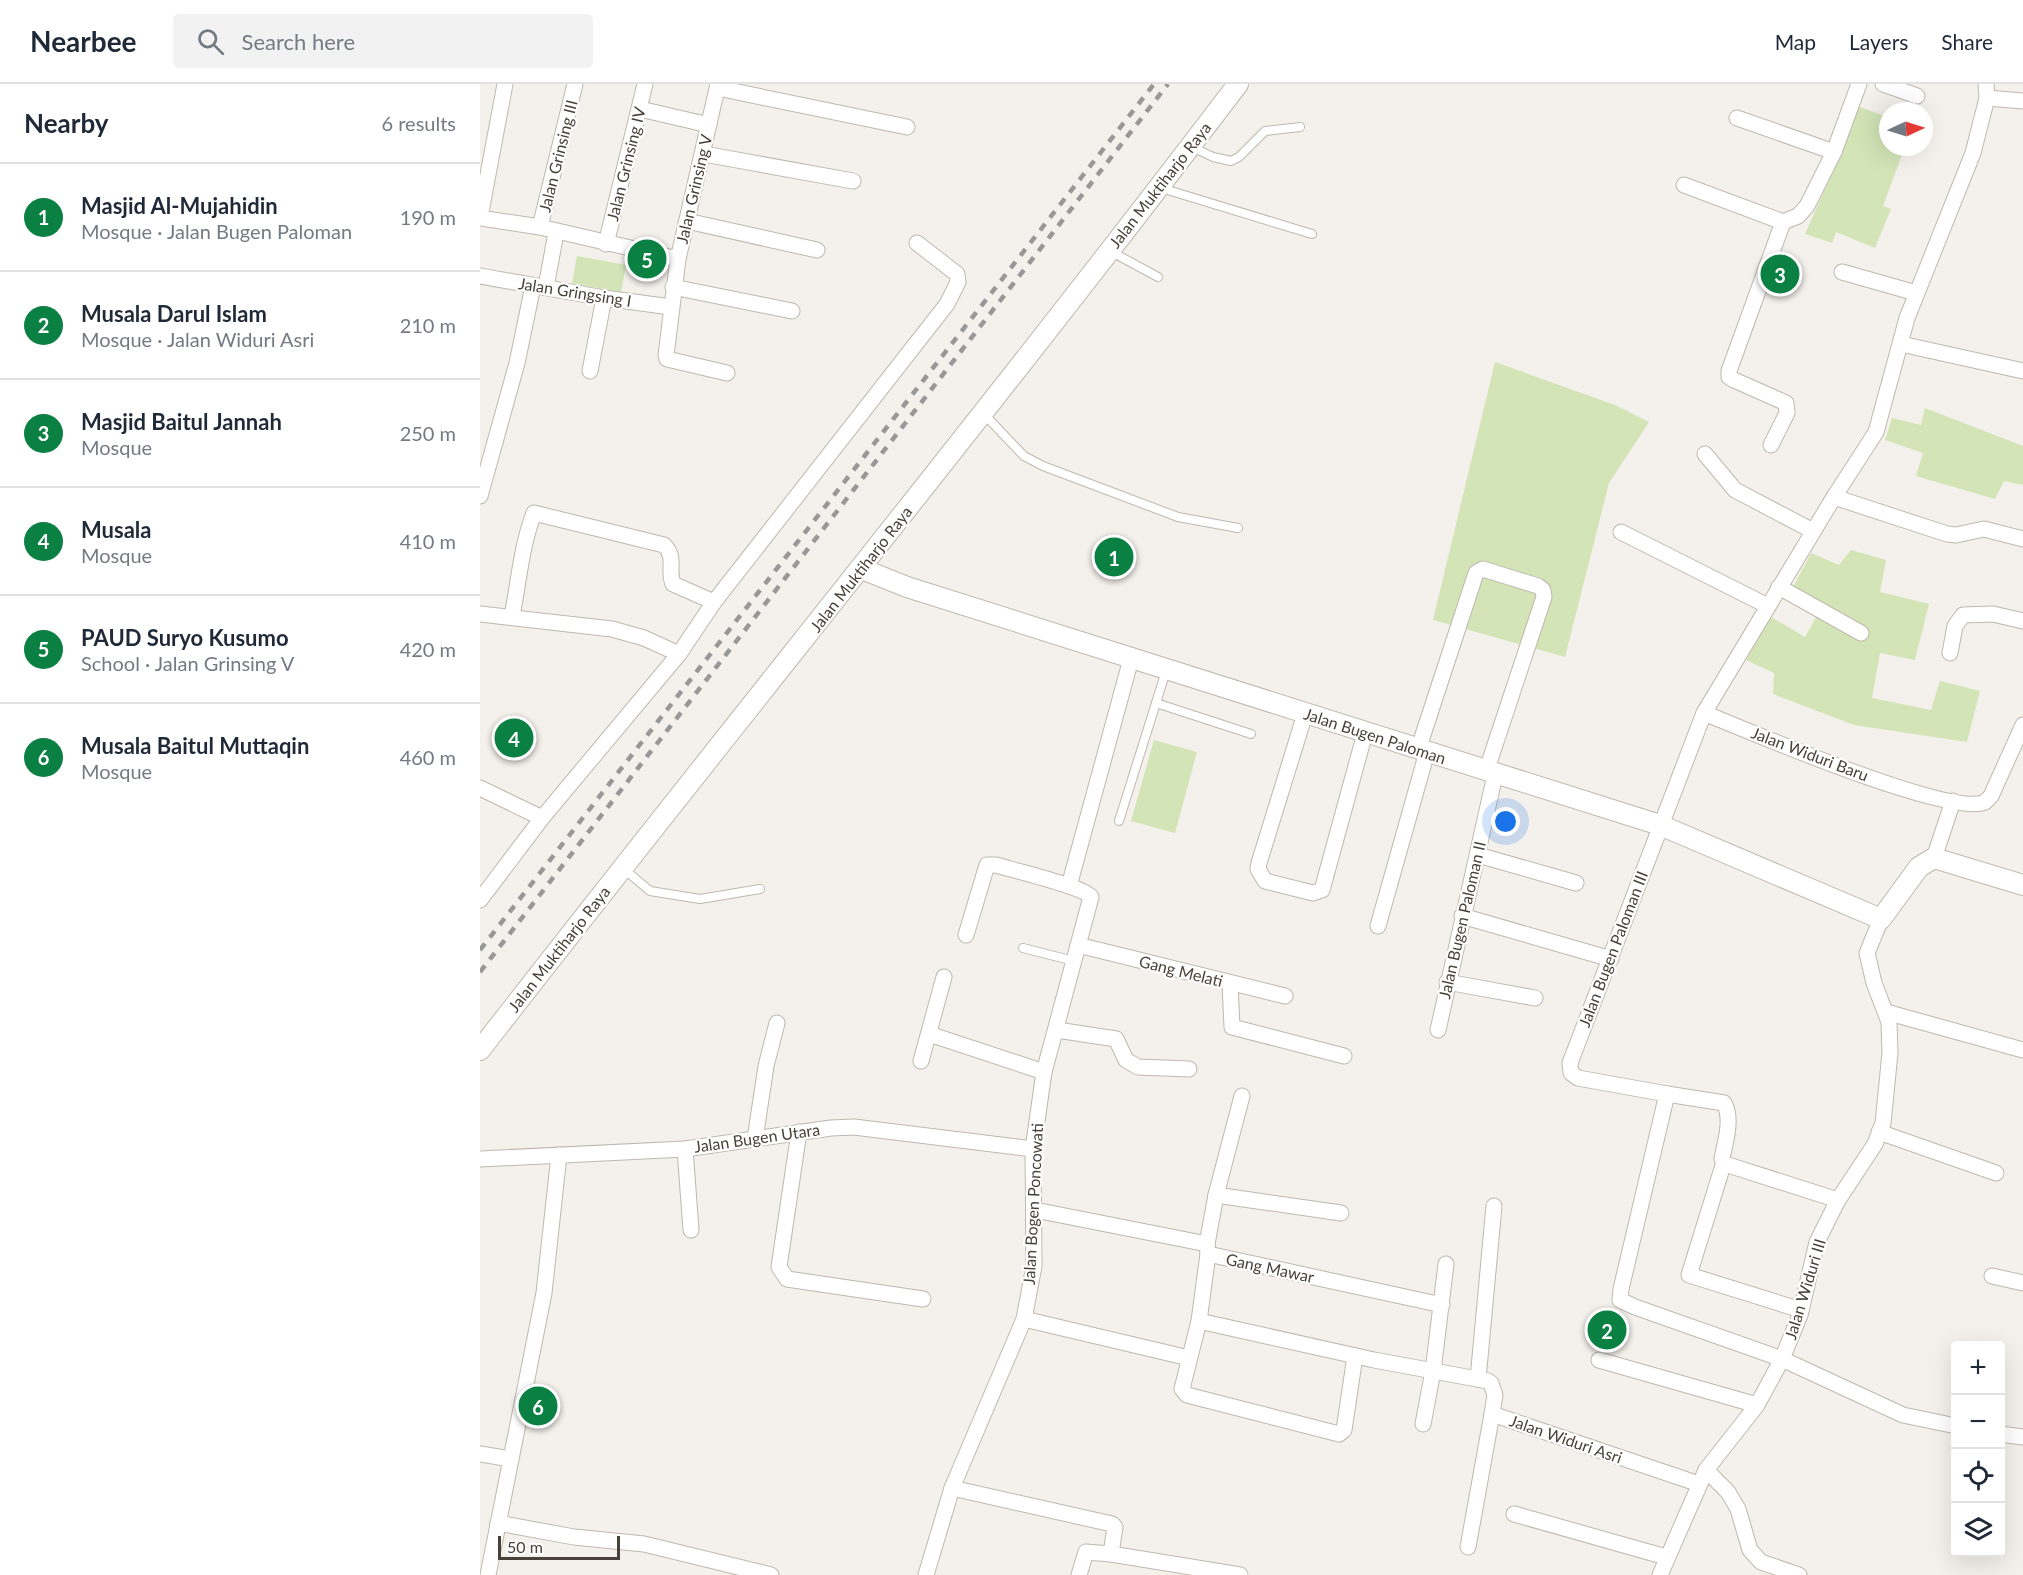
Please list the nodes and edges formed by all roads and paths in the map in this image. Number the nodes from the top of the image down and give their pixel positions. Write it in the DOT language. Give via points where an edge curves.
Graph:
graph roads {
  1 [pos="505,84"];
  2 [pos="575,84"];
  3 [pos="645,84"];
  4 [pos="1238,84"];
  5 [pos="1859,84"];
  6 [pos="1883,84"];
  7 [pos="718,86"];
  8 [pos="1986,91"];
  9 [pos="1917,96"];
  10 [pos="2023,101"];
  11 [pos="640,109"];
  12 [pos="1737,118"];
  13 [pos="709,125"];
  14 [pos="907,127"];
  15 [pos="1300,127"];
  16 [pos="1191,146"];
  17 [pos="1834,152"];
  18 [pos="704,154"];
  19 [pos="853,181"];
  20 [pos="1683,185"];
  21 [pos="1160,187"];
  22 [pos="480,218"];
  23 [pos="687,221"];
  24 [pos="1783,222"];
  25 [pos="540,227"];
  26 [pos="556,232"];
  27 [pos="1312,234"];
  28 [pos="917,243"];
  29 [pos="606,244"];
  30 [pos="817,250"];
  31 [pos="1108,251"];
  32 [pos="678,259"];
  33 [pos="1842,272"];
  34 [pos="480,276"];
  35 [pos="1158,278"];
  36 [pos="540,286"];
  37 [pos="673,287"];
  38 [pos="1916,293"];
  39 [pos="604,298"];
  40 [pos="670,307"];
  41 [pos="792,311"];
  42 [pos="1901,344"];
  43 [pos="590,370"];
  44 [pos="2023,371"];
  45 [pos="727,373"];
  46 [pos="982,412"];
  47 [pos="1771,445"];
  48 [pos="1705,454"];
  49 [pos="480,496"];
  50 [pos="1834,497"];
  51 [pos="1238,528"];
  52 [pos="1814,531"];
  53 [pos="1622,532"];
  54 [pos="2023,539"];
  55 [pos="862,569"];
  56 [pos="1779,587"];
  57 [pos="714,602"];
  58 [pos="1768,606"];
  59 [pos="480,614"];
  60 [pos="512,616"];
  61 [pos="2023,621"];
  62 [pos="1861,633"];
  63 [pos="1950,653"];
  64 [pos="679,654"];
  65 [pos="1131,658"];
  66 [pos="1166,670"];
  67 [pos="1156,703"];
  68 [pos="1704,712"];
  69 [pos="1305,714"];
  70 [pos="2023,725"];
  71 [pos="1365,733"];
  72 [pos="1251,734"];
  73 [pos="1423,751"];
  74 [pos="1490,773"];
  75 [pos="480,788"];
  76 [pos="1953,801"];
  77 [pos="542,818"];
  78 [pos="1119,821"];
  79 [pos="1660,825"];
  80 [pos="1478,855"];
  81 [pos="1934,858"];
  82 [pos="622,868"];
  83 [pos="1576,883"];
  84 [pos="2023,885"];
  85 [pos="1069,886"];
  86 [pos="760,889"];
  87 [pos="480,900"];
  88 [pos="1462,916"];
  89 [pos="1881,919"];
  90 [pos="1378,926"];
  91 [pos="966,935"];
  92 [pos="1078,945"];
  93 [pos="1023,948"];
  94 [pos="1611,959"];
  95 [pos="1074,961"];
  96 [pos="944,977"];
  97 [pos="1447,982"];
  98 [pos="1230,983"];
  99 [pos="1285,996"];
  100 [pos="1535,998"];
  101 [pos="1886,1012"];
  102 [pos="777,1023"];
  103 [pos="1057,1030"];
  104 [pos="1438,1030"];
  105 [pos="929,1034"];
  106 [pos="480,1050"];
  107 [pos="2023,1050"];
  108 [pos="1344,1056"];
  109 [pos="921,1061"];
  110 [pos="1189,1068"];
  111 [pos="1044,1072"];
  112 [pos="1667,1094"];
  113 [pos="1242,1096"];
  114 [pos="799,1132"];
  115 [pos="1879,1132"];
  116 [pos="755,1139"];
  117 [pos="685,1149"];
  118 [pos="1033,1149"];
  119 [pos="559,1155"];
  120 [pos="480,1159"];
  121 [pos="1724,1162"];
  122 [pos="1996,1173"];
  123 [pos="1216,1195"];
  124 [pos="1838,1200"];
  125 [pos="1494,1206"];
  126 [pos="1035,1210"];
  127 [pos="1341,1213"];
  128 [pos="691,1230"];
  129 [pos="1207,1249"];
  130 [pos="1446,1264"];
  131 [pos="1992,1276"];
  132 [pos="2023,1283"];
  133 [pos="923,1299"];
  134 [pos="1442,1305"];
  135 [pos="1801,1310"];
  136 [pos="1024,1319"];
  137 [pos="1199,1322"];
  138 [pos="1355,1356"];
  139 [pos="1189,1358"];
  140 [pos="1782,1359"];
  141 [pos="1599,1360"];
  142 [pos="1433,1371"];
  143 [pos="1478,1379"];
  144 [pos="1757,1405"];
  145 [pos="1492,1414"];
  146 [pos="1424,1424"];
  147 [pos="1951,1425"];
  148 [pos="2005,1435"];
  149 [pos="2023,1437"];
  150 [pos="480,1454"];
  151 [pos="511,1459"];
  152 [pos="1706,1470"];
  153 [pos="1699,1485"];
  154 [pos="952,1488"];
  155 [pos="1514,1514"];
  156 [pos="498,1523"];
  157 [pos="1468,1547"];
  158 [pos="1111,1554"];
  159 [pos="1666,1557"];
  160 [pos="750,1572"];
  161 [pos="488,1575"];
  162 [pos="771,1575"];
  163 [pos="926,1575"];
  164 [pos="1079,1575"];
  165 [pos="1240,1575"];
  166 [pos="1660,1575"];
  167 [pos="1798,1575"];
  1 -- 22 [label="street"];
  2 -- 25 [label="street, Jalan Grinsing III"];
  3 -- 11 [label="street, Jalan Grinsing IV"];
  4 -- 16 [label="street, Jalan Muktiharjo Raya"];
  5 -- 17 [label="street"];
  6 -- 9 [label="street"];
  7 -- 13 [label="street, Jalan Grinsing V"];
  7 -- 14 [label="street"];
  8 -- 10 [label="street"];
  8 -- 38 [label="street, Jalan Bugen Paloman III" via="1973,153"];
  11 -- 13 [label="street, Jalan Grinsing V"];
  11 -- 29 [label="street, Jalan Grinsing IV"];
  12 -- 17 [label="street"];
  13 -- 18 [label="street, Jalan Grinsing V"];
  15 -- 16 [label="lane" via="1265,131 1231,161"];
  16 -- 21 [label="street, Jalan Muktiharjo Raya"];
  17 -- 24 [label="street" via="1803,212"];
  18 -- 19 [label="street"];
  18 -- 23 [label="street, Jalan Grinsing V"];
  20 -- 24 [label="street"];
  21 -- 27 [label="lane"];
  21 -- 31 [label="street, Jalan Muktiharjo Raya"];
  22 -- 25 [label="street"];
  23 -- 30 [label="street"];
  23 -- 32 [label="street, Jalan Grinsing V"];
  24 -- 47 [label="street" via="1729,371 1734,380 1786,403 1787,413"];
  25 -- 26 [label="street"];
  26 -- 29 [label="street"];
  26 -- 36 [label="street"];
  28 -- 57 [label="street" via="957,274 958,282 947,304"];
  29 -- 32 [label="street"];
  31 -- 35 [label="lane"];
  31 -- 46 [label="street, Jalan Muktiharjo Raya"];
  32 -- 37 [label="street, Jalan Grinsing V"];
  33 -- 38 [label="street"];
  34 -- 36 [label="street, Jalan Gringsing I"];
  36 -- 39 [label="street, Jalan Gringsing I"];
  36 -- 49 [label="street"];
  37 -- 40 [label="street, Jalan Grinsing V"];
  37 -- 41 [label="street"];
  38 -- 42 [label="street, Jalan Bugen Paloman III"];
  39 -- 40 [label="street, Jalan Gringsing I"];
  39 -- 43 [label="street"];
  40 -- 45 [label="street, Jalan Grinsing V" via="668,359"];
  42 -- 44 [label="street"];
  42 -- 50 [label="street, Jalan Bugen Paloman III" via="1876,432"];
  46 -- 51 [label="lane" via="1024,456 1043,466 1178,516"];
  46 -- 55 [label="street, Jalan Muktiharjo Raya"];
  48 -- 52 [label="street" via="1735,490"];
  50 -- 52 [label="street, Jalan Bugen Paloman III"];
  50 -- 54 [label="street" via="1947,534 1984,529"];
  52 -- 56 [label="street, Jalan Bugen Paloman III"];
  53 -- 58 [label="street"];
  55 -- 65 [label="street, Jalan Bugen Paloman"];
  55 -- 82 [label="street, Jalan Muktiharjo Raya"];
  56 -- 58 [label="street, Jalan Bugen Paloman III"];
  56 -- 62 [label="street"];
  57 -- 60 [label="street" via="673,584 673,559 664,545 534,513 519,564"];
  57 -- 64 [label="street"];
  58 -- 68 [label="street, Jalan Bugen Paloman III"];
  59 -- 60 [label="street"];
  60 -- 64 [label="street" via="612,629"];
  61 -- 63 [label="street" via="1993,614 1963,615 1955,626"];
  64 -- 77 [label="street"];
  65 -- 66 [label="street, Jalan Bugen Paloman"];
  65 -- 85 [label="street"];
  66 -- 67 [label="lane"];
  66 -- 69 [label="street, Jalan Bugen Paloman"];
  67 -- 72 [label="lane"];
  67 -- 78 [label="lane"];
  68 -- 76 [label="street, Jalan Widuri Baru" via="1847,771"];
  68 -- 79 [label="street, Jalan Bugen Paloman III"];
  69 -- 71 [label="street, Jalan Bugen Paloman"];
  69 -- 71 [label="street" via="1259,863 1265,882 1313,893 1322,890"];
  70 -- 76 [label="street, Jalan Widuri Baru" via="1991,795 1984,802"];
  71 -- 73 [label="street, Jalan Bugen Paloman"];
  73 -- 74 [label="street, Jalan Bugen Paloman"];
  73 -- 74 [label="street, Jalan Bugen Paloman II" via="1476,573 1483,569 1538,586 1544,597"];
  73 -- 90 [label="street, Jalan Bugen Paloman II"];
  74 -- 79 [label="street, Jalan Bugen Paloman"];
  74 -- 80 [label="street, Jalan Bugen Paloman II"];
  75 -- 77 [label="street"];
  76 -- 81 [label="street"];
  77 -- 87 [label="street"];
  79 -- 89 [label="street, Jalan Bugen Paloman"];
  79 -- 94 [label="street, Jalan Bugen Paloman III"];
  80 -- 83 [label="street"];
  80 -- 88 [label="street, Jalan Bugen Paloman II"];
  81 -- 84 [label="street"];
  81 -- 89 [label="street" via="1919,867"];
  82 -- 86 [label="lane" via="650,891 700,899"];
  82 -- 106 [label="street, Jalan Muktiharjo Raya"];
  85 -- 91 [label="street" via="996,865 987,866"];
  85 -- 92 [label="street, Jalan Bogen Poncowati" via="1089,894 1091,900"];
  88 -- 94 [label="street"];
  88 -- 97 [label="street, Jalan Bugen Paloman II"];
  89 -- 101 [label="street, Jalan Widuri III" via="1867,953"];
  92 -- 95 [label="street, Jalan Bogen Poncowati"];
  92 -- 98 [label="street, Gang Melati"];
  93 -- 95 [label="lane"];
  94 -- 112 [label="street, Jalan Bugen Paloman III" via="1569,1063 1571,1073 1578,1078"];
  95 -- 103 [label="street, Jalan Bogen Poncowati"];
  96 -- 105 [label="street"];
  97 -- 100 [label="street"];
  97 -- 104 [label="street, Jalan Bugen Paloman II"];
  98 -- 99 [label="street, Gang Melati"];
  98 -- 108 [label="street" via="1233,1027"];
  101 -- 107 [label="street"];
  101 -- 115 [label="street, Jalan Widuri III" via="1890,1053"];
  102 -- 116 [label="street"];
  103 -- 110 [label="street" via="1116,1039 1126,1060 1138,1067"];
  103 -- 111 [label="street, Jalan Bogen Poncowati"];
  105 -- 109 [label="street"];
  105 -- 111 [label="street"];
  111 -- 118 [label="street, Jalan Bogen Poncowati"];
  112 -- 121 [label="street" via="1724,1103 1729,1120"];
  112 -- 140 [label="street" via="1620,1300"];
  113 -- 123 [label="street"];
  114 -- 116 [label="street, Jalan Bugen Utara"];
  114 -- 118 [label="street, Jalan Bugen Utara" via="854,1127"];
  114 -- 133 [label="street" via="779,1267 782,1274 787,1279"];
  115 -- 122 [label="street"];
  115 -- 124 [label="street, Jalan Widuri III"];
  116 -- 117 [label="street, Jalan Bugen Utara"];
  117 -- 119 [label="street, Jalan Bugen Utara"];
  117 -- 128 [label="street"];
  118 -- 126 [label="street, Jalan Bogen Poncowati"];
  119 -- 120 [label="street, Jalan Bugen Utara"];
  119 -- 151 [label="street" via="544,1293"];
  121 -- 124 [label="street"];
  121 -- 135 [label="street" via="1689,1275"];
  123 -- 127 [label="street"];
  123 -- 129 [label="street"];
  124 -- 135 [label="street, Jalan Widuri III" via="1817,1242"];
  125 -- 143 [label="street"];
  126 -- 129 [label="street, Gang Mawar"];
  126 -- 136 [label="street, Jalan Bogen Poncowati" via="1034,1266"];
  129 -- 134 [label="street, Gang Mawar"];
  129 -- 137 [label="street"];
  130 -- 134 [label="street"];
  131 -- 132 [label="street"];
  134 -- 142 [label="street"];
  135 -- 140 [label="street, Jalan Widuri III"];
  136 -- 139 [label="street"];
  136 -- 154 [label="street, Jalan Bogen Poncowati"];
  137 -- 138 [label="street"];
  137 -- 139 [label="street"];
  138 -- 139 [label="street" via="1344,1430 1339,1434 1184,1393"];
  138 -- 142 [label="street"];
  140 -- 144 [label="street, Jalan Widuri III"];
  140 -- 147 [label="street" via="1903,1415"];
  141 -- 144 [label="street"];
  142 -- 143 [label="street"];
  142 -- 146 [label="street"];
  143 -- 145 [label="street, Jalan Widuri Asri" via="1493,1387"];
  144 -- 152 [label="street, Jalan Widuri III"];
  145 -- 153 [label="street, Jalan Widuri Asri"];
  145 -- 157 [label="street"];
  148 -- 149 [label="street"];
  150 -- 151 [label="street"];
  151 -- 156 [label="street"];
  152 -- 153 [label="street, Jalan Widuri III"];
  152 -- 167 [label="street" via="1728,1492 1738,1509 1750,1550 1761,1562"];
  153 -- 159 [label="street, Jalan Widuri III"];
  154 -- 158 [label="street" via="1112,1524 1115,1527"];
  154 -- 163 [label="street, Jalan Bogen Poncowati"];
  155 -- 159 [label="street"];
  156 -- 160 [label="street" via="574,1537 644,1544"];
  156 -- 161 [label="street"];
  158 -- 164 [label="street" via="1086,1552"];
  158 -- 165 [label="street"];
  159 -- 166 [label="street, Jalan Widuri III"];
  160 -- 162 [label="street"];
}
